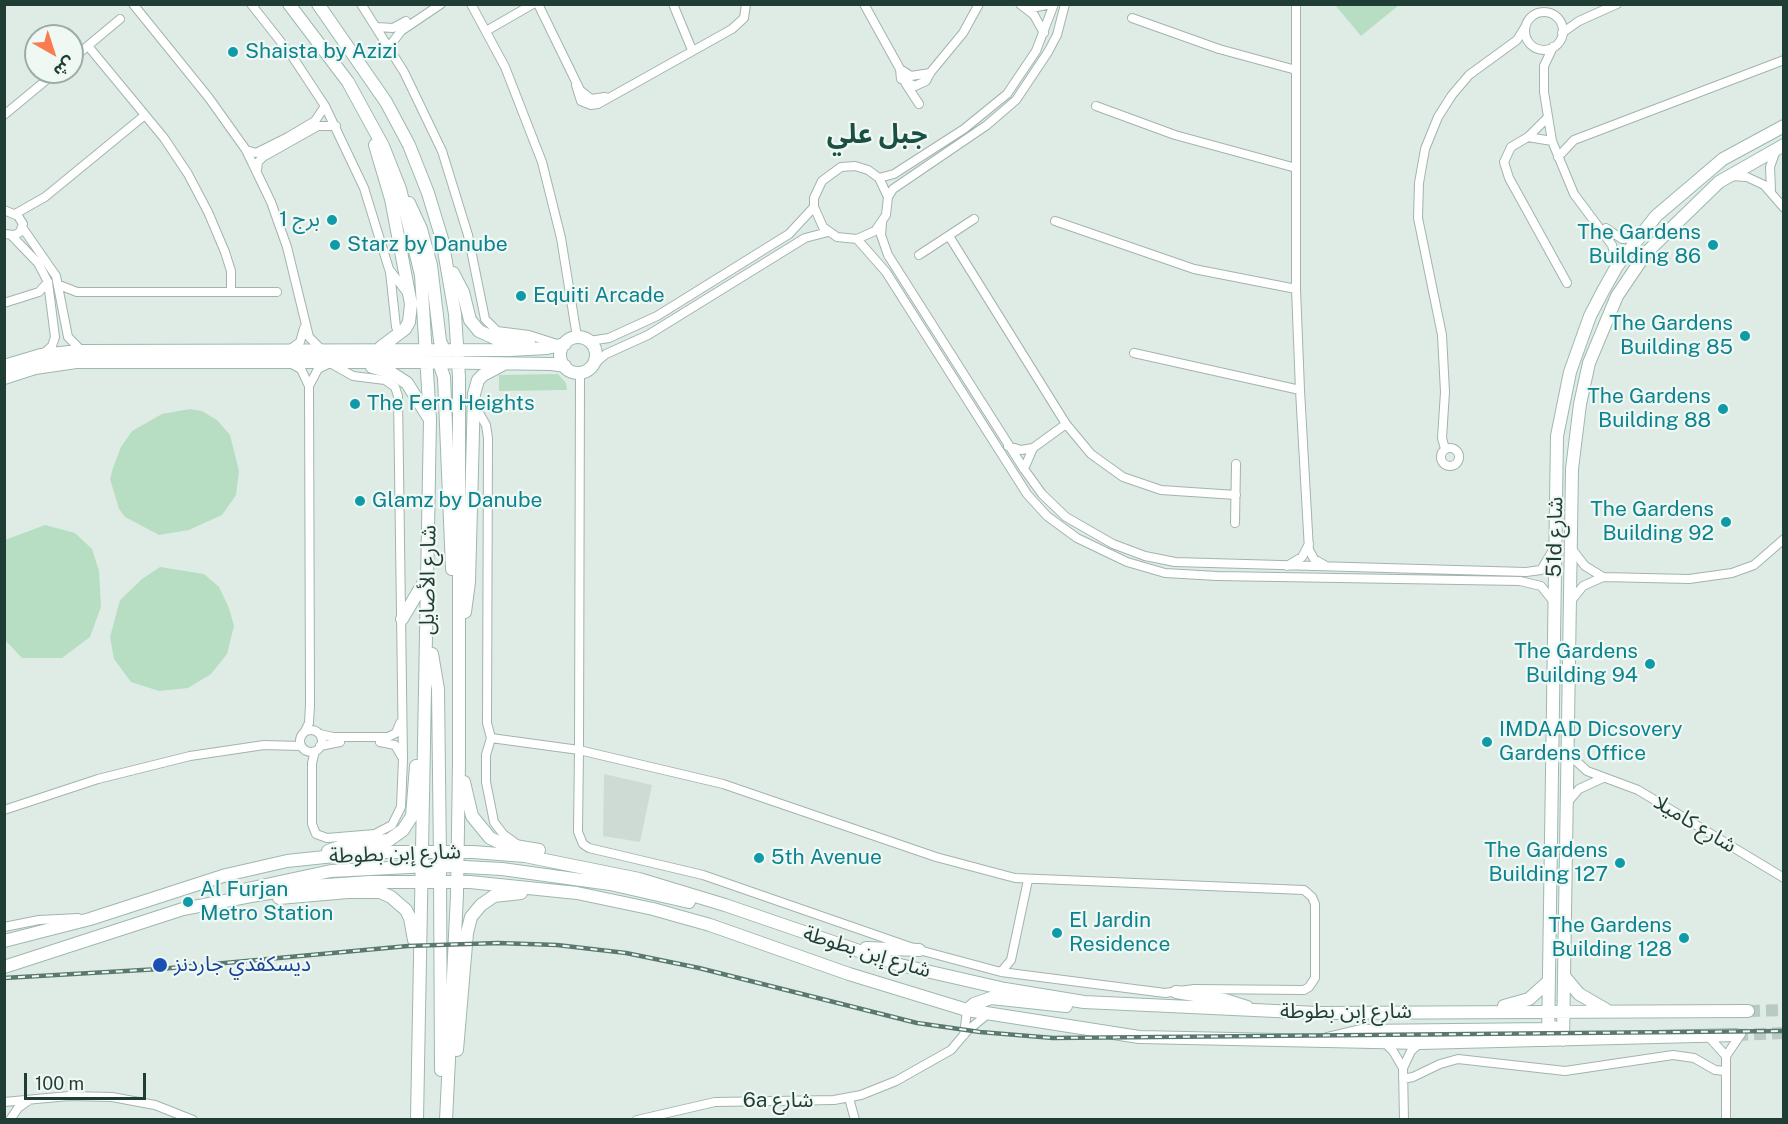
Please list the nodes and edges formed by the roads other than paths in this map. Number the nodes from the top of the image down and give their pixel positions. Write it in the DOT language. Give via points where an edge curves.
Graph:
graph roads {
  1 [pos="133,4"];
  2 [pos="251,4"];
  3 [pos="289,4"];
  4 [pos="312,4"];
  5 [pos="318,4"];
  6 [pos="361,4"];
  7 [pos="432,4"];
  8 [pos="441,4"];
  9 [pos="471,4"];
  10 [pos="533,4"];
  11 [pos="538,4"];
  12 [pos="673,4"];
  13 [pos="747,4"];
  14 [pos="864,4"];
  15 [pos="979,4"];
  16 [pos="1052,4"];
  17 [pos="1065,4"];
  18 [pos="1296,4"];
  19 [pos="1540,4"];
  20 [pos="1546,4"];
  21 [pos="1617,4"];
  22 [pos="1023,7"];
  23 [pos="1534,15"];
  24 [pos="1555,16"];
  25 [pos="1132,18"];
  26 [pos="120,19"];
  27 [pos="328,19"];
  28 [pos="1578,21"];
  29 [pos="376,27"];
  30 [pos="1525,27"];
  31 [pos="486,31"];
  32 [pos="1044,33"];
  33 [pos="1562,33"];
  34 [pos="1511,45"];
  35 [pos="88,46"];
  36 [pos="389,46"];
  37 [pos="1534,47"];
  38 [pos="1553,47"];
  39 [pos="84,49"];
  40 [pos="692,50"];
  41 [pos="1784,60"];
  42 [pos="1544,66"];
  43 [pos="900,69"];
  44 [pos="1296,70"];
  45 [pos="930,73"];
  46 [pos="41,84"];
  47 [pos="906,84"];
  48 [pos="919,104"];
  49 [pos="325,106"];
  50 [pos="1096,106"];
  51 [pos="364,110"];
  52 [pos="4,115"];
  53 [pos="145,115"];
  54 [pos="1547,118"];
  55 [pos="336,126"];
  56 [pos="1784,126"];
  57 [pos="1528,137"];
  58 [pos="1552,139"];
  59 [pos="1574,140"];
  60 [pos="1780,146"];
  61 [pos="246,150"];
  62 [pos="1558,157"];
  63 [pos="1296,168"];
  64 [pos="257,170"];
  65 [pos="1726,177"];
  66 [pos="879,178"];
  67 [pos="1572,187"];
  68 [pos="1772,190"];
  69 [pos="45,197"];
  70 [pos="888,197"];
  71 [pos="1670,202"];
  72 [pos="814,207"];
  73 [pos="1784,208"];
  74 [pos="9,214"];
  75 [pos="974,219"];
  76 [pos="1055,221"];
  77 [pos="882,223"];
  78 [pos="22,226"];
  79 [pos="828,232"];
  80 [pos="8,235"];
  81 [pos="949,236"];
  82 [pos="1637,238"];
  83 [pos="1660,238"];
  84 [pos="857,239"];
  85 [pos="919,255"];
  86 [pos="447,265"];
  87 [pos="1617,266"];
  88 [pos="390,269"];
  89 [pos="48,282"];
  90 [pos="1567,283"];
  91 [pos="59,285"];
  92 [pos="1296,289"];
  93 [pos="77,292"];
  94 [pos="231,292"];
  95 [pos="278,292"];
  96 [pos="410,295"];
  97 [pos="14,300"];
  98 [pos="4,303"];
  99 [pos="63,306"];
  100 [pos="52,309"];
  101 [pos="305,321"];
  102 [pos="396,327"];
  103 [pos="583,339"];
  104 [pos="562,344"];
  105 [pos="377,348"];
  106 [pos="547,348"];
  107 [pos="323,350"];
  108 [pos="82,351"];
  109 [pos="1134,353"];
  110 [pos="41,355"];
  111 [pos="440,355"];
  112 [pos="287,357"];
  113 [pos="330,363"];
  114 [pos="350,363"];
  115 [pos="505,363"];
  116 [pos="593,365"];
  117 [pos="4,366"];
  118 [pos="565,366"];
  119 [pos="580,372"];
  120 [pos="4,378"];
  121 [pos="309,386"];
  122 [pos="1300,390"];
  123 [pos="474,401"];
  124 [pos="430,420"];
  125 [pos="1066,424"];
  126 [pos="1008,446"];
  127 [pos="1033,448"];
  128 [pos="1445,449"];
  129 [pos="1236,464"];
  130 [pos="1024,470"];
  131 [pos="1236,495"];
  132 [pos="1235,523"];
  133 [pos="1784,539"];
  134 [pos="1309,544"];
  135 [pos="1555,544"];
  136 [pos="1571,548"];
  137 [pos="1287,566"];
  138 [pos="1328,568"];
  139 [pos="427,577"];
  140 [pos="1604,577"];
  141 [pos="1554,604"];
  142 [pos="1570,604"];
  143 [pos="402,619"];
  144 [pos="460,624"];
  145 [pos="427,629"];
  146 [pos="426,690"];
  147 [pos="404,693"];
  148 [pos="310,705"];
  149 [pos="303,733"];
  150 [pos="319,733"];
  151 [pos="491,738"];
  152 [pos="274,744"];
  153 [pos="300,746"];
  154 [pos="1567,747"];
  155 [pos="318,749"];
  156 [pos="579,750"];
  157 [pos="403,759"];
  158 [pos="459,762"];
  159 [pos="1603,778"];
  160 [pos="1566,805"];
  161 [pos="4,810"];
  162 [pos="458,845"];
  163 [pos="524,847"];
  164 [pos="417,851"];
  165 [pos="311,858"];
  166 [pos="417,866"];
  167 [pos="440,866"];
  168 [pos="457,866"];
  169 [pos="471,867"];
  170 [pos="1015,878"];
  171 [pos="1784,878"];
  172 [pos="1028,880"];
  173 [pos="457,882"];
  174 [pos="470,882"];
  175 [pos="422,889"];
  176 [pos="548,889"];
  177 [pos="250,896"];
  178 [pos="1023,897"];
  179 [pos="183,909"];
  180 [pos="90,919"];
  181 [pos="769,920"];
  182 [pos="4,927"];
  183 [pos="4,941"];
  184 [pos="834,944"];
  185 [pos="919,950"];
  186 [pos="1011,960"];
  187 [pos="418,966"];
  188 [pos="4,967"];
  189 [pos="1001,972"];
  190 [pos="1020,975"];
  191 [pos="1564,976"];
  192 [pos="1549,981"];
  193 [pos="1176,992"];
  194 [pos="1084,1002"];
  195 [pos="967,1010"];
  196 [pos="1677,1010"];
  197 [pos="1488,1011"];
  198 [pos="1549,1011"];
  199 [pos="1608,1011"];
  200 [pos="1748,1011"];
  201 [pos="1262,1012"];
  202 [pos="988,1014"];
  203 [pos="1564,1017"];
  204 [pos="1549,1034"];
  205 [pos="964,1035"];
  206 [pos="1739,1035"];
  207 [pos="1709,1036"];
  208 [pos="1563,1040"];
  209 [pos="1384,1042"];
  210 [pos="1321,1043"];
  211 [pos="1420,1043"];
  212 [pos="1726,1056"];
  213 [pos="1403,1068"];
  214 [pos="1726,1071"];
  215 [pos="1403,1079"];
  216 [pos="849,1098"];
  217 [pos="32,1099"];
  218 [pos="6,1104"];
  219 [pos="447,1117"];
  220 [pos="10,1119"];
  221 [pos="194,1119"];
  222 [pos="417,1119"];
  223 [pos="637,1119"];
  224 [pos="855,1119"];
  225 [pos="1404,1119"];
  226 [pos="1726,1119"];
  1 -- 61 [label="street"];
  2 -- 49 [label="street"];
  3 -- 51 [label="main road" via="323,46"];
  4 -- 27 [label="main road"];
  5 -- 27 [label="main road, شارع الأصايل"];
  6 -- 29 [label="street"];
  7 -- 29 [label="street" via="393,28"];
  8 -- 36 [label="street" via="401,31"];
  9 -- 31 [label="street"];
  10 -- 31 [label="street"];
  11 -- 40 [label="street" via="576,85 591,99 611,95"];
  12 -- 40 [label="street"];
  13 -- 40 [label="street" via="744,18 732,29"];
  14 -- 43 [label="street"];
  15 -- 45 [label="street" via="963,33"];
  16 -- 22 [label="street"];
  16 -- 32 [label="street"];
  17 -- 70 [label="street" via="1057,35 1016,100 987,125 904,180"];
  18 -- 44 [label="street"];
  19 -- 23 [label="street"];
  20 -- 24 [label="street"];
  21 -- 28 [label="street"];
  22 -- 32 [label="street" via="1038,20"];
  23 -- 24 [label="street" via="1540,12"];
  23 -- 30 [label="street"];
  24 -- 28 [label="street"];
  24 -- 33 [label="street"];
  25 -- 44 [label="street" via="1219,49"];
  26 -- 35 [label="street"];
  27 -- 86 [label="main road, شارع الأصايل" via="386,102 409,145 428,193"];
  28 -- 33 [label="street"];
  29 -- 36 [label="street"];
  30 -- 34 [label="street"];
  30 -- 37 [label="street" via="1526,38"];
  31 -- 103 [label="street" via="521,105 542,162"];
  32 -- 66 [label="street" via="1014,86 992,107 907,166"];
  33 -- 38 [label="street"];
  34 -- 37 [label="street"];
  34 -- 128 [label="street" via="1469,75 1452,95 1425,149 1419,183 1418,218 1442,335"];
  35 -- 39 [label="street"];
  35 -- 53 [label="street"];
  36 -- 104 [label="street" via="430,124 452,179 485,319 498,331"];
  37 -- 38 [label="street"];
  37 -- 42 [label="street"];
  38 -- 42 [label="street"];
  41 -- 59 [label="street"];
  42 -- 54 [label="street"];
  43 -- 45 [label="street" via="911,76"];
  43 -- 47 [label="street"];
  44 -- 63 [label="street"];
  45 -- 47 [label="street" via="919,86"];
  46 -- 52 [label="street"];
  47 -- 48 [label="street"];
  49 -- 55 [label="street"];
  49 -- 61 [label="street" via="315,121 297,132 260,152"];
  50 -- 63 [label="street" via="1175,135"];
  51 -- 96 [label="main road" via="391,199"];
  51 -- 111 [label="main road" via="417,219 426,247"];
  53 -- 69 [label="street"];
  53 -- 94 [label="street" via="177,156 208,212 228,262"];
  54 -- 57 [label="street"];
  54 -- 58 [label="street"];
  55 -- 64 [label="street" via="318,126 263,157"];
  55 -- 88 [label="street" via="364,188"];
  56 -- 71 [label="main road, 51d شارع" via="1723,159"];
  57 -- 58 [label="street"];
  57 -- 90 [label="street" via="1507,152 1505,168"];
  58 -- 59 [label="street"];
  58 -- 62 [label="street"];
  59 -- 62 [label="street"];
  60 -- 65 [label="main road, 51d شارع"];
  60 -- 68 [label="street" via="1770,167"];
  61 -- 64 [label="street"];
  62 -- 67 [label="street"];
  63 -- 92 [label="street"];
  64 -- 101 [label="street" via="287,247"];
  65 -- 68 [label="street" via="1747,177"];
  65 -- 83 [label="main road, 51d شارع"];
  66 -- 70 [label="street"];
  66 -- 72 [label="street" via="855,166 841,167 822,181"];
  67 -- 82 [label="street" via="1610,233 1622,239"];
  67 -- 87 [label="street" via="1612,244"];
  68 -- 73 [label="street"];
  69 -- 74 [label="street"];
  69 -- 78 [label="street"];
  70 -- 77 [label="street"];
  71 -- 82 [label="main road, 51d شارع"];
  71 -- 83 [label="main road" via="1678,204 1679,213"];
  72 -- 79 [label="street"];
  72 -- 103 [label="street" via="789,234 657,316 609,338"];
  74 -- 78 [label="street"];
  75 -- 81 [label="street"];
  76 -- 92 [label="street" via="1194,269"];
  77 -- 84 [label="street"];
  77 -- 126 [label="street" via="881,234 888,255"];
  78 -- 80 [label="street"];
  78 -- 91 [label="street"];
  79 -- 84 [label="street" via="847,240"];
  79 -- 116 [label="street" via="805,238"];
  80 -- 89 [label="street" via="38,263"];
  81 -- 85 [label="street"];
  81 -- 125 [label="street"];
  82 -- 87 [label="main road, 51d شارع"];
  83 -- 136 [label="main road, 51d شارع" via="1617,296 1589,363 1572,469"];
  84 -- 141 [label="street" via="886,272 1026,494 1047,516 1085,542 1136,566 1165,573 1520,581 1541,586"];
  86 -- 106 [label="main road" via="461,288 470,320 479,331 493,339 533,342"];
  86 -- 111 [label="main road, شارع الأصايل"];
  87 -- 135 [label="main road, 51d شارع" via="1579,344 1562,407 1557,436"];
  88 -- 96 [label="street"];
  88 -- 102 [label="street"];
  89 -- 97 [label="street" via="39,292"];
  89 -- 100 [label="street"];
  91 -- 93 [label="street"];
  91 -- 99 [label="street"];
  92 -- 122 [label="street"];
  93 -- 94 [label="street"];
  93 -- 99 [label="street"];
  94 -- 95 [label="street"];
  96 -- 105 [label="main road" via="409,322 397,338"];
  97 -- 98 [label="street"];
  97 -- 100 [label="street" via="40,298"];
  99 -- 100 [label="street"];
  99 -- 108 [label="street" via="68,337"];
  100 -- 110 [label="street" via="54,341"];
  101 -- 107 [label="street" via="309,337"];
  101 -- 112 [label="street" via="300,342"];
  103 -- 104 [label="main road"];
  103 -- 116 [label="main road" via="595,349"];
  104 -- 106 [label="main road"];
  104 -- 118 [label="main road"];
  105 -- 107 [label="main road"];
  105 -- 111 [label="main road"];
  106 -- 111 [label="main road"];
  107 -- 112 [label="main road"];
  108 -- 110 [label="main road"];
  108 -- 112 [label="main road"];
  109 -- 122 [label="street"];
  110 -- 117 [label="main road"];
  111 -- 114 [label="main road"];
  111 -- 115 [label="main road"];
  111 -- 124 [label="main road, شارع الأصايل"];
  111 -- 144 [label="main road, شارع الأصايل"];
  111 -- 144 [label="main road" via="452,571"];
  112 -- 113 [label="main road"];
  112 -- 120 [label="main road" via="76,362 35,368"];
  112 -- 121 [label="street" via="305,374"];
  113 -- 114 [label="main road"];
  113 -- 121 [label="street" via="318,369"];
  113 -- 143 [label="street" via="354,376 385,380 395,387 398,396"];
  114 -- 124 [label="main road" via="399,376 413,390"];
  115 -- 118 [label="main road"];
  115 -- 123 [label="main road" via="478,380"];
  116 -- 119 [label="main road"];
  118 -- 119 [label="main road"];
  119 -- 156 [label="street"];
  121 -- 148 [label="street"];
  122 -- 134 [label="street"];
  123 -- 144 [label="main road" via="469,582"];
  123 -- 151 [label="street" via="488,438 487,723"];
  124 -- 139 [label="main road, شارع الأصايل"];
  125 -- 127 [label="street"];
  125 -- 131 [label="street" via="1106,467 1142,485 1180,493"];
  126 -- 127 [label="street"];
  126 -- 130 [label="street"];
  127 -- 130 [label="street"];
  129 -- 131 [label="street"];
  130 -- 137 [label="street" via="1041,494 1066,518 1130,552 1175,562"];
  131 -- 132 [label="street"];
  133 -- 140 [label="street" via="1754,565 1732,573 1697,578"];
  134 -- 137 [label="street" via="1302,557"];
  134 -- 138 [label="street" via="1314,559"];
  135 -- 138 [label="street" via="1545,566 1537,571"];
  135 -- 141 [label="main road, 51d شارع"];
  136 -- 140 [label="street" via="1585,566"];
  136 -- 142 [label="main road, 51d شارع"];
  137 -- 138 [label="street"];
  139 -- 143 [label="main road"];
  139 -- 145 [label="main road, شارع الأصايل"];
  140 -- 142 [label="street" via="1583,586"];
  141 -- 192 [label="main road, 51d شارع"];
  142 -- 154 [label="main road, 51d شارع"];
  143 -- 147 [label="street"];
  144 -- 158 [label="main road, شارع الأصايل"];
  145 -- 146 [label="main road, شارع الأصايل"];
  145 -- 167 [label="main road" via="438,689"];
  146 -- 164 [label="main road, شارع الأصايل"];
  146 -- 165 [label="main road" via="419,717 415,804 409,823 389,840 345,845"];
  147 -- 150 [label="street" via="399,729 393,736 333,737"];
  147 -- 157 [label="street"];
  148 -- 149 [label="street" via="309,723"];
  148 -- 150 [label="street"];
  149 -- 150 [label="street"];
  149 -- 152 [label="street"];
  149 -- 153 [label="street"];
  150 -- 155 [label="street"];
  151 -- 156 [label="street"];
  151 -- 163 [label="street" via="485,768 491,816 503,834"];
  152 -- 153 [label="street"];
  152 -- 161 [label="street" via="166,761"];
  153 -- 155 [label="street" via="305,751"];
  154 -- 159 [label="street, شارع كاميلا" via="1581,766"];
  154 -- 160 [label="main road, 51d شارع"];
  155 -- 157 [label="street" via="336,742 386,742 394,745"];
  155 -- 157 [label="street" via="312,763 312,824 323,838 375,834 392,825 401,807"];
  156 -- 170 [label="street" via="723,784 936,857"];
  156 -- 185 [label="street" via="578,832 589,848 703,875"];
  158 -- 162 [label="main road, شارع الأصايل"];
  158 -- 163 [label="main road" via="472,816 482,831 496,842"];
  159 -- 160 [label="street" via="1579,789"];
  159 -- 171 [label="street, شارع كاميلا" via="1638,790"];
  160 -- 191 [label="main road, 51d شارع"];
  162 -- 167 [label="main road"];
  162 -- 167 [label="main road, شارع إبن بطوطة" via="442,845"];
  162 -- 168 [label="main road, شارع الأصايل"];
  162 -- 181 [label="main road, شارع إبن بطوطة" via="639,879"];
  163 -- 181 [label="main road" via="652,876 726,899"];
  164 -- 165 [label="main road, شارع إبن بطوطة"];
  164 -- 166 [label="main road, شارع الأصايل"];
  164 -- 167 [label="main road"];
  165 -- 180 [label="main road, شارع إبن بطوطة" via="235,873"];
  166 -- 167 [label="main road"];
  166 -- 175 [label="main road, شارع الأصايل"];
  166 -- 179 [label="main road" via="312,874 254,886"];
  167 -- 168 [label="main road"];
  167 -- 173 [label="main road, شارع إبن بطوطة"];
  167 -- 175 [label="main road"];
  167 -- 175 [label="main road, شارع إبن بطوطة" via="436,886"];
  167 -- 219 [label="main road" via="441,1074"];
  168 -- 169 [label="main road"];
  168 -- 173 [label="main road, شارع الأصايل"];
  169 -- 174 [label="main road" via="464,874"];
  169 -- 181 [label="main road" via="610,884"];
  170 -- 172 [label="street"];
  170 -- 178 [label="street"];
  172 -- 178 [label="street"];
  172 -- 193 [label="street" via="1298,889 1307,891 1314,900 1315,978 1309,987"];
  173 -- 174 [label="main road, شارع إبن بطوطة"];
  173 -- 219 [label="main road, شارع الأصايل"];
  174 -- 176 [label="main road, شارع إبن بطوطة"];
  175 -- 177 [label="main road, شارع إبن بطوطة" via="330,884"];
  175 -- 187 [label="main road, شارع الأصايل"];
  176 -- 195 [label="main road, شارع إبن بطوطة" via="681,916"];
  176 -- 219 [label="main road" via="494,896 471,917"];
  177 -- 179 [label="main road, شارع إبن بطوطة"];
  177 -- 187 [label="main road" via="292,898 381,892 399,903 411,918"];
  178 -- 186 [label="street"];
  179 -- 188 [label="main road, شارع إبن بطوطة"];
  180 -- 182 [label="street" via="39,920"];
  180 -- 183 [label="main road, شارع إبن بطوطة"];
  181 -- 184 [label="main road, شارع إبن بطوطة"];
  184 -- 185 [label="main road" via="881,951"];
  184 -- 194 [label="main road, شارع إبن بطوطة" via="940,975"];
  185 -- 189 [label="street"];
  186 -- 189 [label="street"];
  186 -- 190 [label="street"];
  187 -- 222 [label="main road, شارع الأصايل"];
  189 -- 190 [label="street"];
  190 -- 193 [label="street"];
  191 -- 199 [label="main road" via="1579,994"];
  191 -- 203 [label="main road, 51d شارع"];
  192 -- 197 [label="main road" via="1529,999"];
  192 -- 198 [label="main road, 51d شارع"];
  193 -- 201 [label="main road" via="1225,1000"];
  194 -- 195 [label="main road" via="1056,1006 991,998"];
  194 -- 201 [label="main road, شارع إبن بطوطة"];
  195 -- 202 [label="main road, شارع إبن بطوطة"];
  195 -- 205 [label="street"];
  196 -- 199 [label="main road, شارع إبن بطوطة"];
  196 -- 200 [label="main road, شارع إبن بطوطة"];
  196 -- 203 [label="main road" via="1658,1017"];
  197 -- 198 [label="main road, شارع إبن بطوطة"];
  197 -- 201 [label="main road, شارع إبن بطوطة"];
  198 -- 203 [label="main road, شارع إبن بطوطة"];
  198 -- 204 [label="main road, 51d شارع"];
  199 -- 203 [label="main road, شارع إبن بطوطة"];
  202 -- 205 [label="street, 6a شارع"];
  202 -- 210 [label="main road, شارع إبن بطوطة" via="1147,1037"];
  203 -- 204 [label="main road"];
  203 -- 208 [label="main road, 51d شارع"];
  204 -- 208 [label="main road, شارع إبن بطوطة"];
  204 -- 210 [label="main road" via="1361,1030"];
  204 -- 211 [label="main road, شارع إبن بطوطة"];
  205 -- 216 [label="street, 6a شارع" via="951,1050 907,1076"];
  206 -- 207 [label="main road, شارع إبن بطوطة"];
  206 -- 212 [label="street"];
  207 -- 208 [label="main road, شارع إبن بطوطة"];
  207 -- 212 [label="street"];
  209 -- 210 [label="main road, شارع إبن بطوطة"];
  209 -- 211 [label="main road, شارع إبن بطوطة"];
  209 -- 213 [label="street"];
  211 -- 213 [label="street"];
  212 -- 214 [label="street"];
  213 -- 215 [label="street"];
  214 -- 215 [label="street" via="1715,1070 1694,1058 1673,1055 1565,1071 1458,1059"];
  214 -- 226 [label="street"];
  215 -- 225 [label="street"];
  216 -- 223 [label="street, 6a شارع" via="722,1101"];
  216 -- 224 [label="street"];
  217 -- 218 [label="street"];
  217 -- 220 [label="street"];
  217 -- 221 [label="street" via="112,1097 154,1105"];
  218 -- 220 [label="street"];
}
